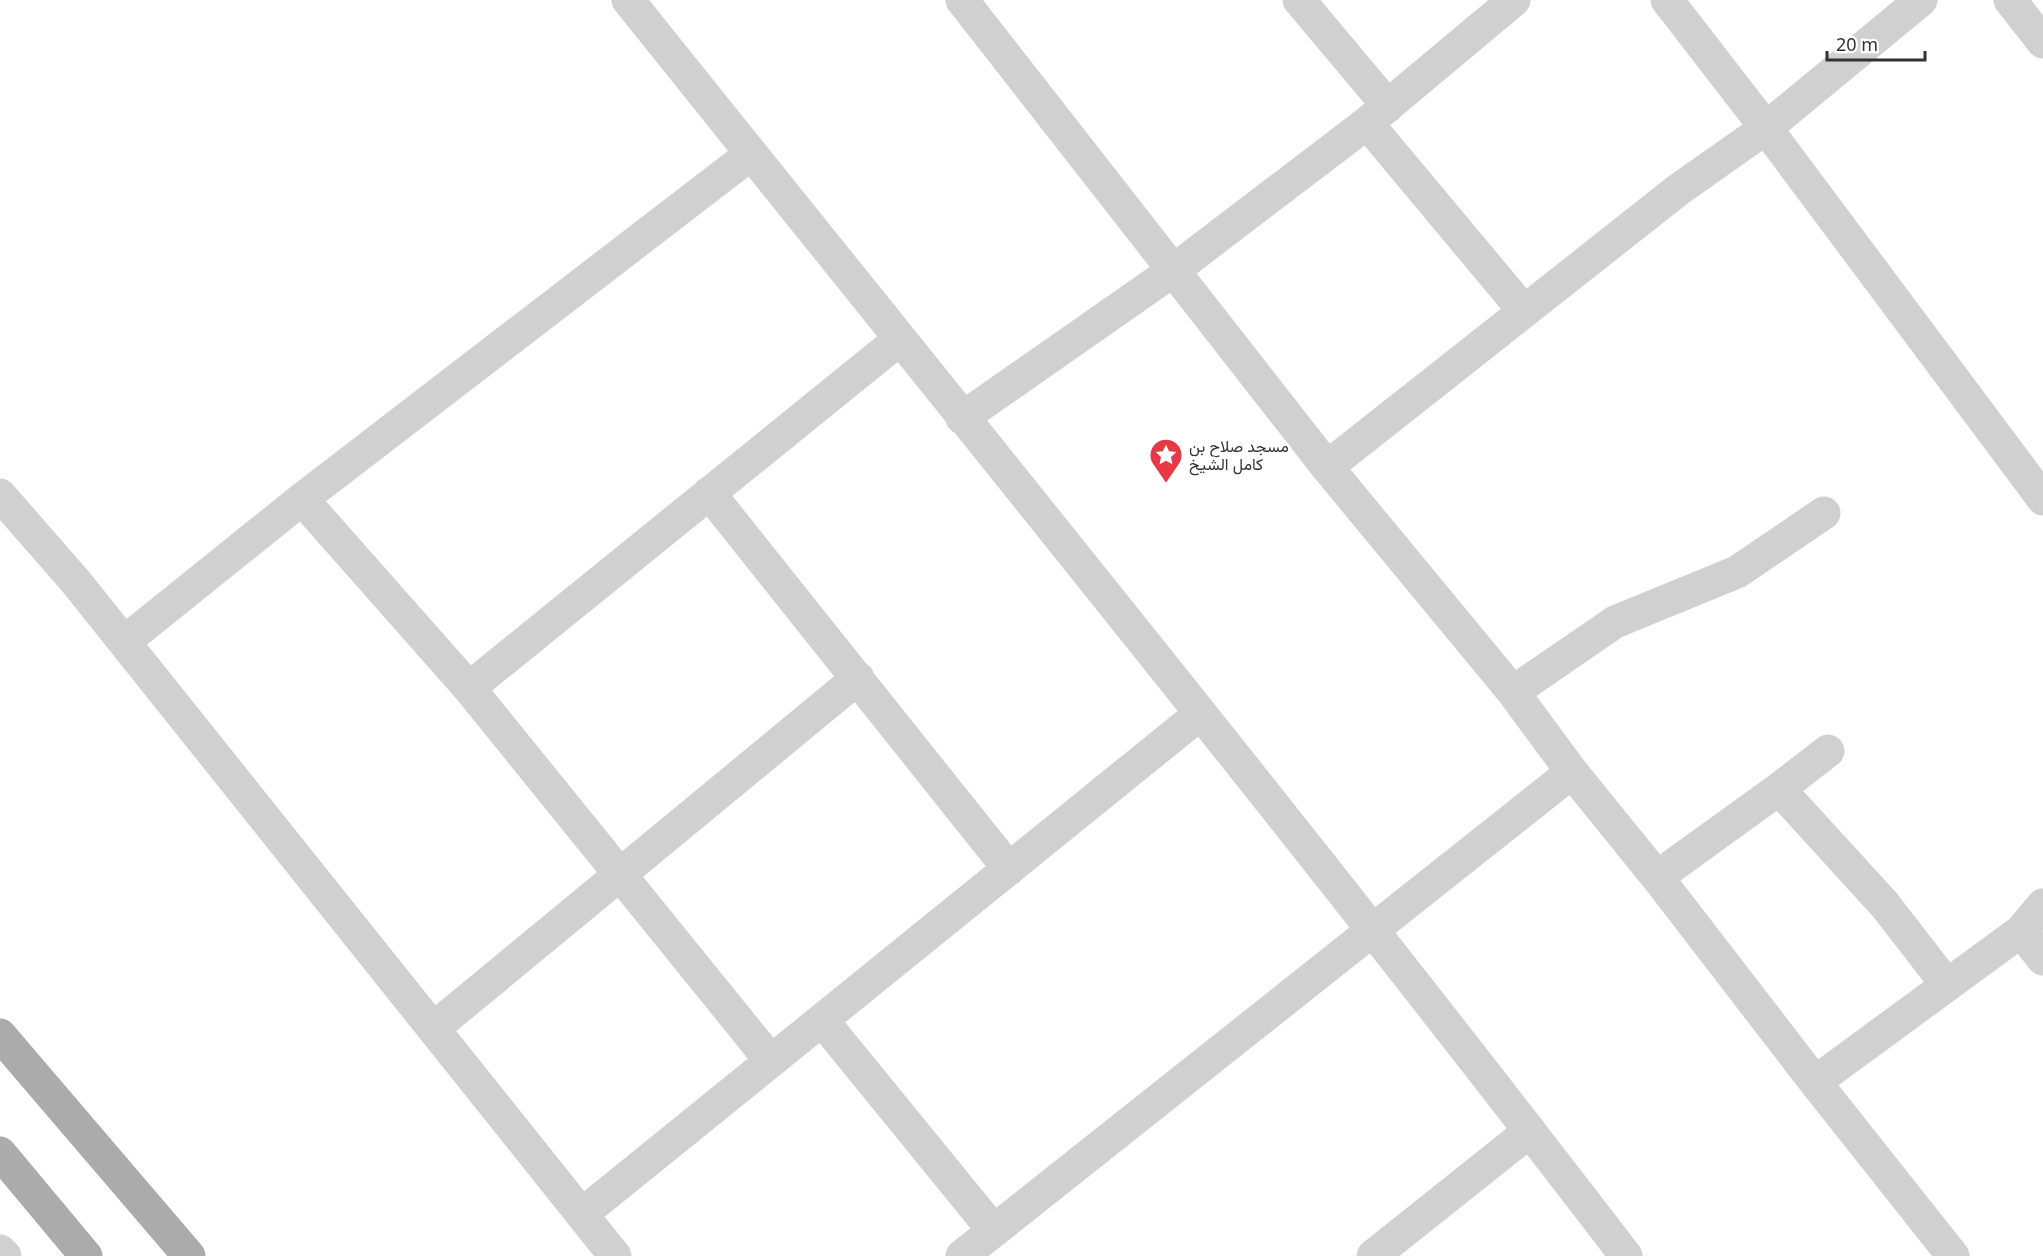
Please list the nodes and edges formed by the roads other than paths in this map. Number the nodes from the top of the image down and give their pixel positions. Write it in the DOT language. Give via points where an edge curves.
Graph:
graph roads {
  1 [pos="628,0"];
  2 [pos="962,0"];
  3 [pos="1299,0"];
  4 [pos="1514,0"];
  5 [pos="1667,0"];
  6 [pos="1921,0"];
  7 [pos="2010,0"];
  8 [pos="2043,42"];
  9 [pos="1377,115"];
  10 [pos="1766,128"];
  11 [pos="751,153"];
  12 [pos="1174,270"];
  13 [pos="1524,311"];
  14 [pos="900,339"];
  15 [pos="962,418"];
  16 [pos="1327,467"];
  17 [pos="709,493"];
  18 [pos="0,495"];
  19 [pos="302,499"];
  20 [pos="2043,499"];
  21 [pos="1824,513"];
  22 [pos="124,642"];
  23 [pos="858,678"];
  24 [pos="469,688"];
  25 [pos="1513,692"];
  26 [pos="1200,714"];
  27 [pos="1828,751"];
  28 [pos="1572,772"];
  29 [pos="1779,789"];
  30 [pos="1009,869"];
  31 [pos="620,875"];
  32 [pos="1657,877"];
  33 [pos="2043,905"];
  34 [pos="2020,931"];
  35 [pos="1373,932"];
  36 [pos="2043,959"];
  37 [pos="1947,985"];
  38 [pos="822,1020"];
  39 [pos="434,1028"];
  40 [pos="0,1035"];
  41 [pos="771,1061"];
  42 [pos="1815,1082"];
  43 [pos="1530,1131"];
  44 [pos="0,1153"];
  45 [pos="582,1214"];
  46 [pos="994,1231"];
  47 [pos="0,1251"];
  48 [pos="5,1256"];
  49 [pos="86,1256"];
  50 [pos="189,1256"];
  51 [pos="615,1256"];
  52 [pos="962,1256"];
  53 [pos="1373,1256"];
  54 [pos="1626,1256"];
  55 [pos="1953,1256"];
  1 -- 11 [label="street"];
  2 -- 12 [label="street"];
  3 -- 9 [label="street"];
  4 -- 9 [label="street"];
  5 -- 10 [label="street"];
  6 -- 10 [label="street"];
  7 -- 8 [label="street"];
  9 -- 12 [label="street"];
  9 -- 13 [label="street"];
  10 -- 13 [label="street" via="1678,190"];
  10 -- 20 [label="street"];
  11 -- 14 [label="street"];
  11 -- 19 [label="street"];
  12 -- 15 [label="street"];
  12 -- 16 [label="street"];
  13 -- 16 [label="street"];
  14 -- 15 [label="street"];
  14 -- 17 [label="street"];
  15 -- 26 [label="street"];
  16 -- 25 [label="street"];
  17 -- 23 [label="street"];
  17 -- 24 [label="street"];
  18 -- 22 [label="street"];
  19 -- 22 [label="street"];
  19 -- 24 [label="street"];
  21 -- 25 [label="street" via="1737,572 1615,622"];
  22 -- 39 [label="street"];
  23 -- 30 [label="street"];
  23 -- 31 [label="street"];
  24 -- 31 [label="street"];
  25 -- 28 [label="street"];
  26 -- 30 [label="street"];
  26 -- 35 [label="street"];
  27 -- 29 [label="street"];
  28 -- 32 [label="street"];
  28 -- 35 [label="street"];
  29 -- 32 [label="street"];
  29 -- 37 [label="street" via="1885,906"];
  30 -- 38 [label="street"];
  31 -- 39 [label="street"];
  31 -- 41 [label="street"];
  32 -- 42 [label="street"];
  33 -- 34 [label="street"];
  34 -- 36 [label="street"];
  34 -- 37 [label="street"];
  35 -- 43 [label="street"];
  35 -- 46 [label="street"];
  37 -- 42 [label="street"];
  38 -- 41 [label="street"];
  38 -- 46 [label="street"];
  39 -- 45 [label="street"];
  40 -- 50 [label="main road"];
  41 -- 45 [label="street"];
  42 -- 55 [label="street"];
  43 -- 53 [label="street"];
  43 -- 54 [label="street"];
  44 -- 49 [label="main road"];
  45 -- 51 [label="street"];
  46 -- 52 [label="street"];
  47 -- 48 [label="street"];
}
